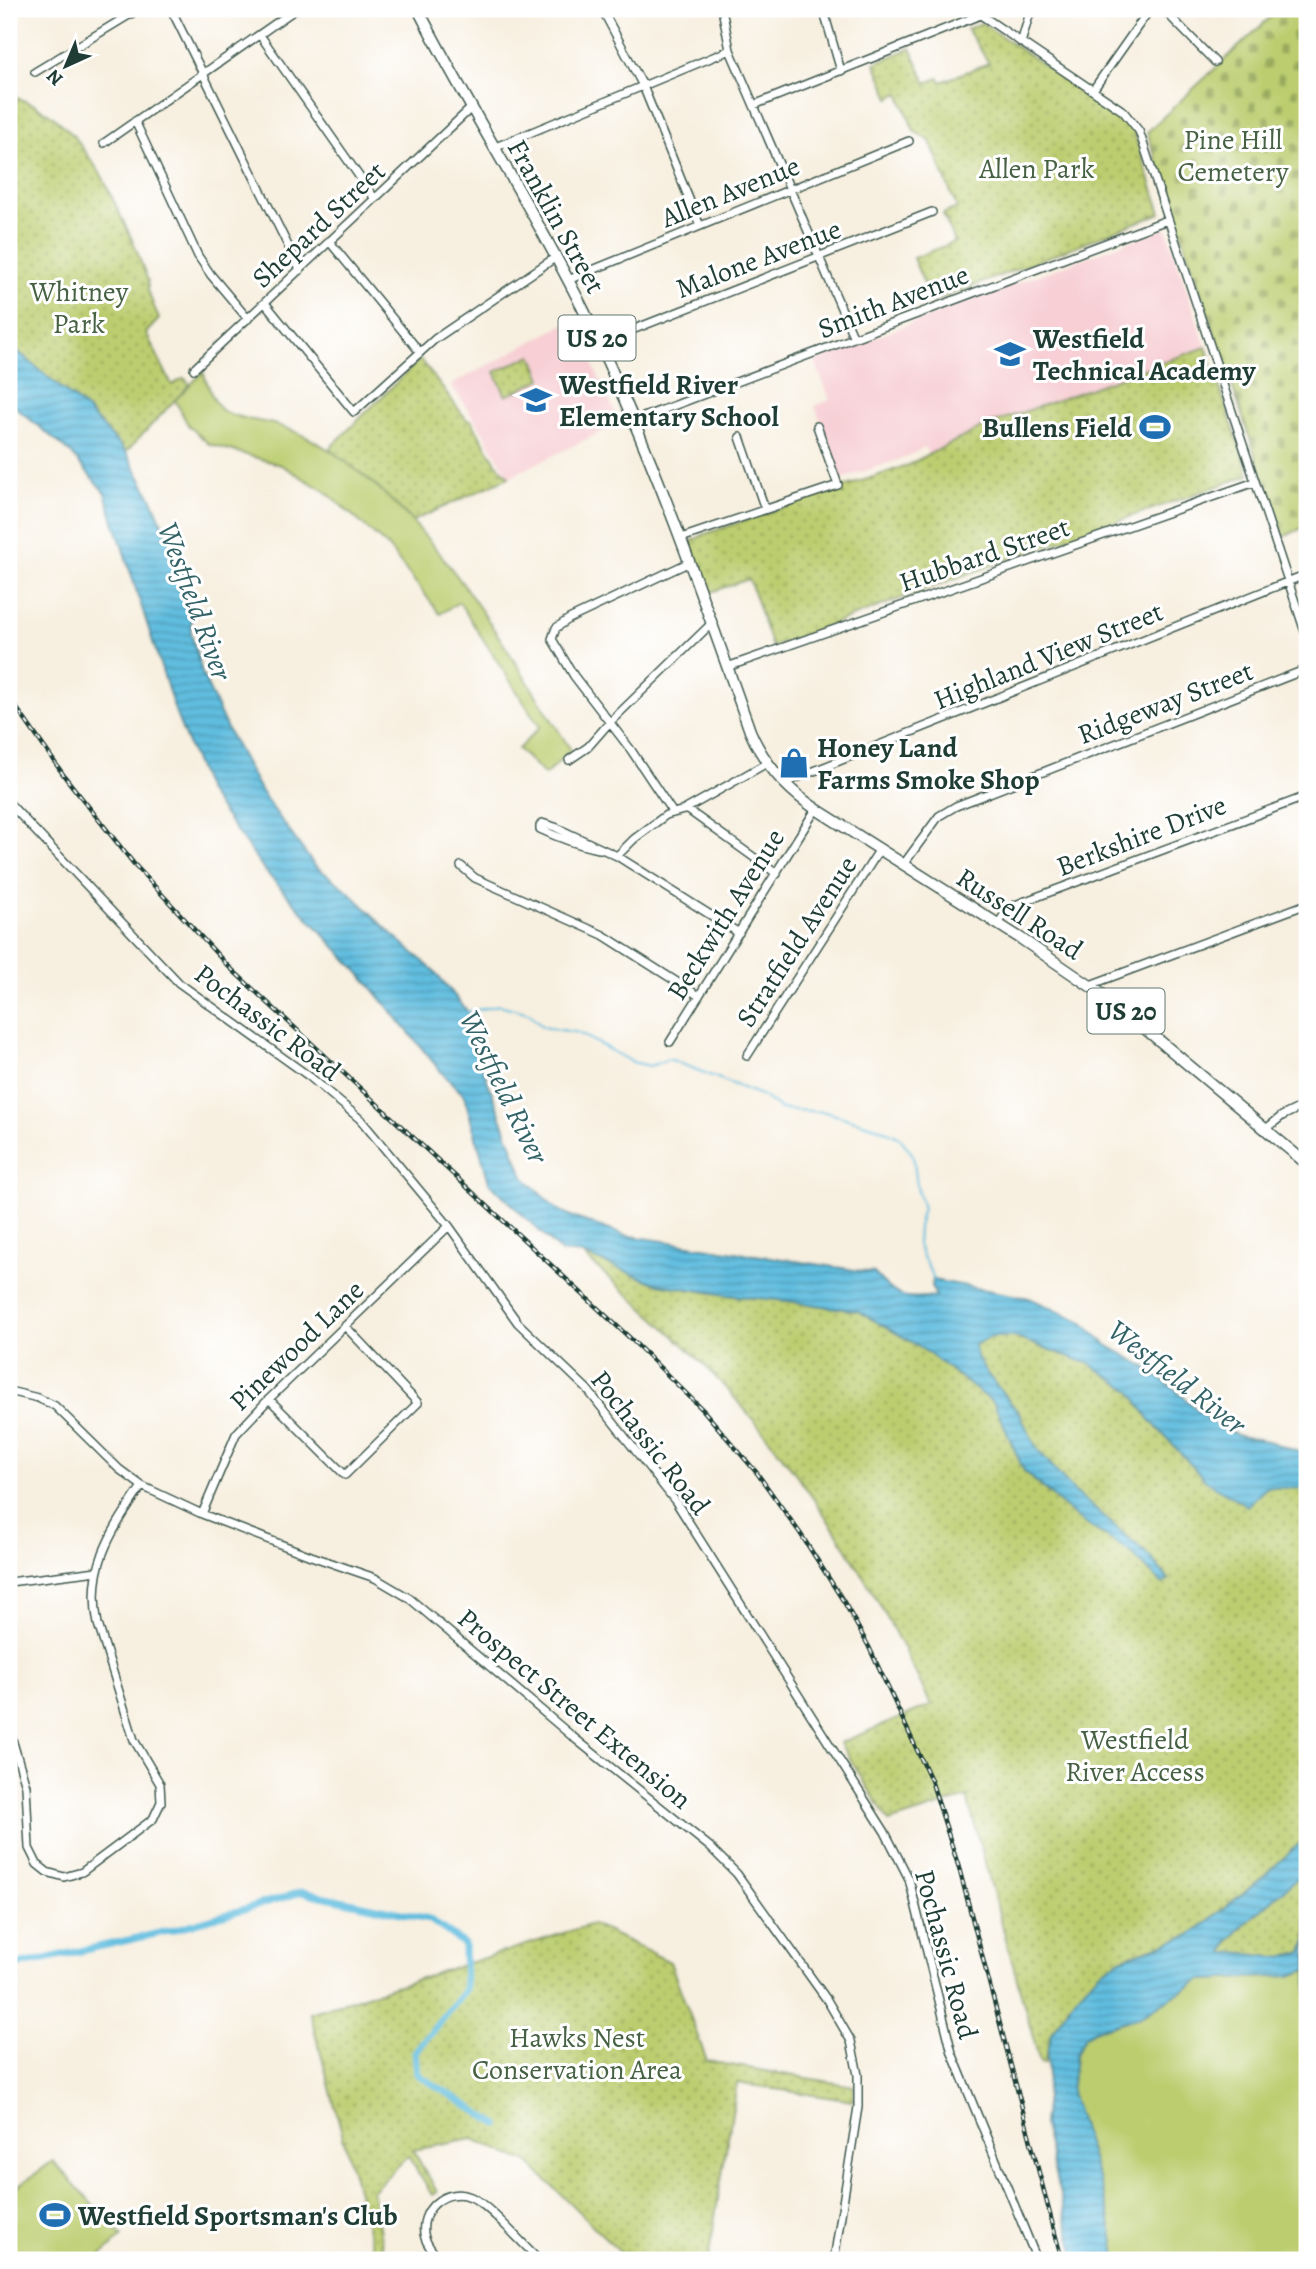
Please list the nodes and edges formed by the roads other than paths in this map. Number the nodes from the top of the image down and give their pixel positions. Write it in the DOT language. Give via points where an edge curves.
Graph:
graph roads {
  1 [pos="139,9"];
  2 [pos="172,9"];
  3 [pos="296,9"];
  4 [pos="418,9"];
  5 [pos="602,9"];
  6 [pos="722,9"];
  7 [pos="823,9"];
  8 [pos="972,9"];
  9 [pos="1031,9"];
  10 [pos="1150,9"];
  11 [pos="1163,9"];
  12 [pos="980,15"];
  13 [pos="260,35"];
  14 [pos="1021,43"];
  15 [pos="730,50"];
  16 [pos="1214,62"];
  17 [pos="841,71"];
  18 [pos="34,72"];
  19 [pos="203,73"];
  20 [pos="643,86"];
  21 [pos="1093,90"];
  22 [pos="754,105"];
  23 [pos="471,109"];
  24 [pos="135,121"];
  25 [pos="909,141"];
  26 [pos="104,143"];
  27 [pos="493,148"];
  28 [pos="790,189"];
  29 [pos="375,199"];
  30 [pos="932,212"];
  31 [pos="1167,220"];
  32 [pos="701,226"];
  33 [pos="329,241"];
  34 [pos="556,257"];
  35 [pos="818,257"];
  36 [pos="300,270"];
  37 [pos="568,280"];
  38 [pos="265,303"];
  39 [pos="248,319"];
  40 [pos="854,338"];
  41 [pos="599,343"];
  42 [pos="419,351"];
  43 [pos="194,369"];
  44 [pos="633,421"];
  45 [pos="817,426"];
  46 [pos="740,436"];
  47 [pos="1255,482"];
  48 [pos="765,509"];
  49 [pos="681,538"];
  50 [pos="690,562"];
  51 [pos="1307,574"];
  52 [pos="1288,582"];
  53 [pos="712,623"];
  54 [pos="1307,638"];
  55 [pos="727,667"];
  56 [pos="1307,669"];
  57 [pos="609,723"];
  58 [pos="569,760"];
  59 [pos="767,763"];
  60 [pos="784,783"];
  61 [pos="1307,796"];
  62 [pos="9,803"];
  63 [pos="816,809"];
  64 [pos="684,810"];
  65 [pos="673,813"];
  66 [pos="598,849"];
  67 [pos="880,849"];
  68 [pos="617,856"];
  69 [pos="903,864"];
  70 [pos="461,866"];
  71 [pos="777,874"];
  72 [pos="1307,904"];
  73 [pos="998,924"];
  74 [pos="739,933"];
  75 [pos="1090,985"];
  76 [pos="699,996"];
  77 [pos="670,1042"];
  78 [pos="747,1056"];
  79 [pos="1307,1104"];
  80 [pos="1266,1129"];
  81 [pos="1307,1164"];
  82 [pos="449,1226"];
  83 [pos="345,1326"];
  84 [pos="9,1391"];
  85 [pos="269,1399"];
  86 [pos="142,1486"];
  87 [pos="202,1514"];
  88 [pos="97,1570"];
  89 [pos="9,1582"];
  90 [pos="9,1729"];
  91 [pos="440,2260"];
  92 [pos="540,2260"];
  93 [pos="834,2260"];
  94 [pos="1037,2260"];
  1 -- 18 [label="street"];
  2 -- 19 [label="street"];
  3 -- 13 [label="street"];
  4 -- 23 [label="main road, Franklin Street / US 20"];
  5 -- 20 [label="street"];
  6 -- 15 [label="street"];
  7 -- 17 [label="street"];
  8 -- 12 [label="street"];
  9 -- 14 [label="street"];
  10 -- 21 [label="street"];
  11 -- 16 [label="street"];
  12 -- 14 [label="street"];
  12 -- 17 [label="street"];
  13 -- 19 [label="street"];
  13 -- 29 [label="street"];
  14 -- 21 [label="street"];
  15 -- 20 [label="street"];
  15 -- 22 [label="street"];
  17 -- 22 [label="street"];
  19 -- 24 [label="street"];
  19 -- 36 [label="street"];
  20 -- 27 [label="street"];
  20 -- 32 [label="street"];
  21 -- 31 [label="street" via="1129,117 1141,136"];
  22 -- 28 [label="street"];
  23 -- 27 [label="main road, Franklin Street / US 20"];
  23 -- 29 [label="street, Shepard Street"];
  24 -- 26 [label="street"];
  24 -- 39 [label="street" via="198,256"];
  25 -- 28 [label="street, Allen Avenue"];
  27 -- 34 [label="main road, Franklin Street / US 20"];
  28 -- 32 [label="street, Allen Avenue"];
  28 -- 35 [label="street"];
  29 -- 33 [label="street, Shepard Street"];
  30 -- 35 [label="street, Malone Avenue"];
  31 -- 40 [label="street, Smith Avenue"];
  31 -- 47 [label="street"];
  32 -- 37 [label="street, Allen Avenue"];
  33 -- 36 [label="street, Shepard Street"];
  33 -- 42 [label="street"];
  34 -- 37 [label="main road, Franklin Street / US 20"];
  34 -- 42 [label="street"];
  35 -- 40 [label="street"];
  35 -- 41 [label="street, Malone Avenue"];
  36 -- 38 [label="street, Shepard Street"];
  37 -- 41 [label="main road, Franklin Street / US 20"];
  38 -- 39 [label="street, Shepard Street"];
  38 -- 42 [label="street" via="354,412"];
  39 -- 43 [label="street, Shepard Street"];
  40 -- 44 [label="street, Smith Avenue"];
  41 -- 44 [label="main road, Franklin Street / US 20"];
  44 -- 49 [label="main road, Franklin Street / US 20"];
  45 -- 48 [label="street" via="838,485"];
  46 -- 48 [label="street"];
  47 -- 52 [label="street"];
  47 -- 55 [label="street, Hubbard Street"];
  48 -- 49 [label="street"];
  49 -- 50 [label="main road, Franklin Street / US 20"];
  50 -- 53 [label="main road, Franklin Street / US 20"];
  50 -- 57 [label="street" via="569,619 553,634 574,676"];
  51 -- 52 [label="street, Highland View Street"];
  52 -- 54 [label="street"];
  52 -- 60 [label="street, Highland View Street"];
  53 -- 55 [label="main road, Franklin Street / US 20"];
  53 -- 57 [label="street"];
  55 -- 59 [label="main road, Franklin Street / US 20"];
  56 -- 69 [label="street, Ridgeway Street" via="956,806 939,816"];
  57 -- 58 [label="street"];
  57 -- 65 [label="street"];
  59 -- 60 [label="main road, Russell Road / US 20"];
  59 -- 64 [label="street"];
  60 -- 63 [label="main road, Russell Road / US 20"];
  61 -- 73 [label="street, Berkshire Drive" via="1015,905"];
  62 -- 82 [label="street, Pochassic Road" via="179,983 310,1077 360,1119"];
  63 -- 67 [label="main road, Russell Road / US 20"];
  63 -- 71 [label="street, Beckwith Avenue"];
  64 -- 65 [label="street"];
  64 -- 71 [label="street"];
  65 -- 68 [label="street"];
  66 -- 66 [label="street" via="555,827 540,826 548,833"];
  66 -- 68 [label="street"];
  67 -- 69 [label="main road, Russell Road / US 20"];
  67 -- 78 [label="street, Stratfield Avenue"];
  68 -- 74 [label="street"];
  69 -- 73 [label="main road, Russell Road / US 20"];
  70 -- 76 [label="street" via="475,878 603,935"];
  71 -- 74 [label="street, Beckwith Avenue"];
  72 -- 75 [label="street"];
  73 -- 75 [label="main road, Russell Road / US 20"];
  74 -- 76 [label="street, Beckwith Avenue"];
  75 -- 80 [label="main road, Russell Road / US 20"];
  76 -- 77 [label="street, Beckwith Avenue"];
  79 -- 80 [label="street"];
  80 -- 81 [label="main road, Russell Road / US 20"];
  82 -- 83 [label="street, Pinewood Lane"];
  82 -- 94 [label="street, Pochassic Road" via="518,1322 587,1390 676,1502 885,1832 909,1880 952,2053"];
  83 -- 85 [label="street, Pinewood Lane"];
  83 -- 85 [label="street" via="418,1403 345,1475"];
  84 -- 86 [label="street, Prospect Street Extension" via="55,1406"];
  85 -- 87 [label="street, Pinewood Lane" via="236,1434"];
  86 -- 87 [label="street, Prospect Street Extension"];
  86 -- 88 [label="street" via="109,1538"];
  87 -- 93 [label="street, Prospect Street Extension" via="375,1578 409,1598 737,1874 851,2041 858,2107"];
  88 -- 89 [label="street"];
  88 -- 90 [label="street" via="98,1624 134,1740 160,1784 162,1796 156,1814 82,1872 64,1877 47,1872 29,1848 26,1786"];
  91 -- 92 [label="street" via="426,2241 424,2222 433,2204 454,2194 478,2200"];
}
